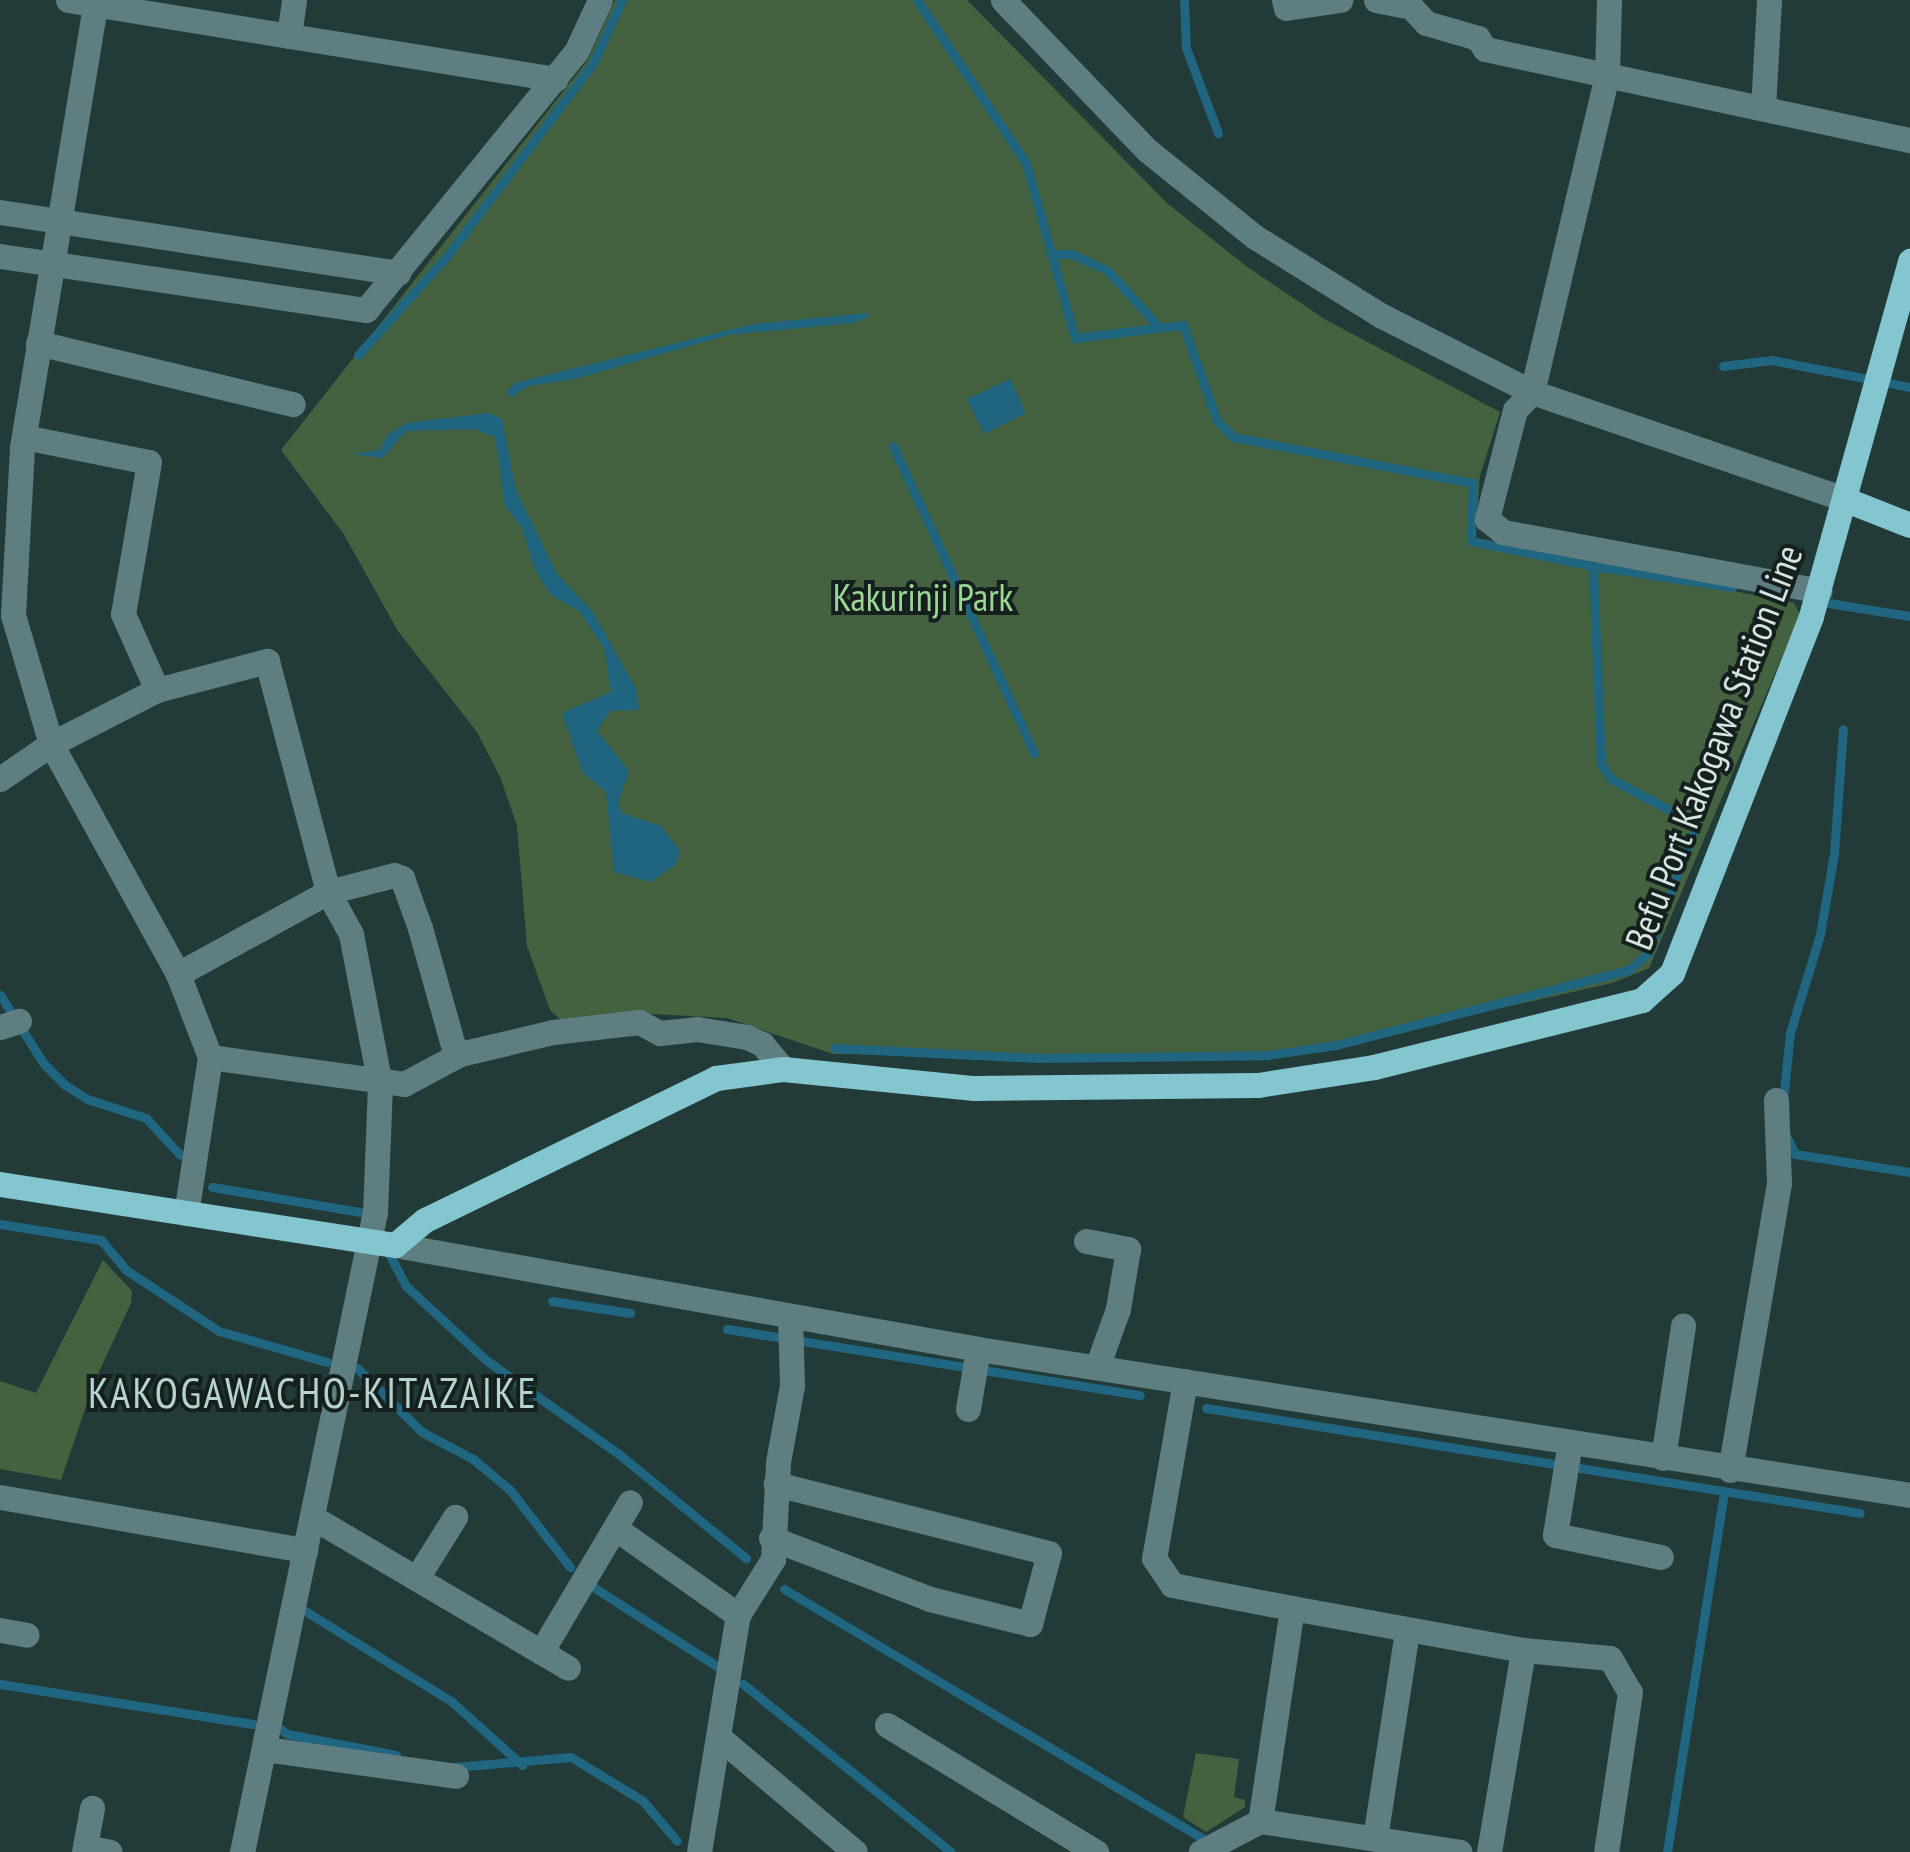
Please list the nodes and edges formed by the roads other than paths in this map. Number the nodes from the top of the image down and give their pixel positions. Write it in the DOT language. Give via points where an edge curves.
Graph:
graph roads {
  1 [pos="68,0"];
  2 [pos="294,0"];
  3 [pos="600,0"];
  4 [pos="1003,0"];
  5 [pos="1284,0"];
  6 [pos="1340,0"];
  7 [pos="1376,0"];
  8 [pos="1609,0"];
  9 [pos="1769,0"];
  10 [pos="95,2"];
  11 [pos="1416,4"];
  12 [pos="289,36"];
  13 [pos="1607,75"];
  14 [pos="556,79"];
  15 [pos="1764,108"];
  16 [pos="1910,140"];
  17 [pos="0,212"];
  18 [pos="58,220"];
  19 [pos="0,256"];
  20 [pos="1910,260"];
  21 [pos="50,264"];
  22 [pos="398,272"];
  23 [pos="38,343"];
  24 [pos="1532,392"];
  25 [pos="293,404"];
  26 [pos="16,444"];
  27 [pos="1844,500"];
  28 [pos="1910,525"];
  29 [pos="1820,591"];
  30 [pos="6,616"];
  31 [pos="157,690"];
  32 [pos="51,744"];
  33 [pos="0,779"];
  34 [pos="328,892"];
  35 [pos="178,974"];
  36 [pos="456,1056"];
  37 [pos="210,1057"];
  38 [pos="783,1069"];
  39 [pos="380,1084"];
  40 [pos="1776,1100"];
  41 [pos="0,1184"];
  42 [pos="186,1213"];
  43 [pos="365,1241"];
  44 [pos="1086,1241"];
  45 [pos="396,1245"];
  46 [pos="1683,1325"];
  47 [pos="790,1332"];
  48 [pos="976,1362"];
  49 [pos="1096,1367"];
  50 [pos="1185,1381"];
  51 [pos="968,1409"];
  52 [pos="1663,1458"];
  53 [pos="1568,1460"];
  54 [pos="1730,1470"];
  55 [pos="776,1484"];
  56 [pos="1910,1494"];
  57 [pos="0,1497"];
  58 [pos="630,1502"];
  59 [pos="312,1517"];
  60 [pos="455,1517"];
  61 [pos="616,1528"];
  62 [pos="771,1538"];
  63 [pos="305,1550"];
  64 [pos="1661,1557"];
  65 [pos="418,1576"];
  66 [pos="1292,1608"];
  67 [pos="738,1615"];
  68 [pos="0,1630"];
  69 [pos="1407,1631"];
  70 [pos="27,1634"];
  71 [pos="1523,1650"];
  72 [pos="541,1652"];
  73 [pos="568,1668"];
  74 [pos="887,1725"];
  75 [pos="721,1739"];
  76 [pos="265,1749"];
  77 [pos="456,1776"];
  78 [pos="92,1808"];
  79 [pos="1260,1821"];
  80 [pos="1375,1838"];
  81 [pos="1208,1848"];
  82 [pos="93,1850"];
  83 [pos="242,1852"];
  84 [pos="698,1852"];
  85 [pos="855,1852"];
  86 [pos="1096,1852"];
  87 [pos="1460,1852"];
  88 [pos="1488,1852"];
  89 [pos="1606,1852"];
  1 -- 10 [label="street"];
  2 -- 12 [label="street"];
  3 -- 14 [label="street"];
  4 -- 24 [label="street" via="1147,150 1255,236 1382,316"];
  5 -- 6 [label="street" via="1286,8"];
  7 -- 11 [label="street"];
  8 -- 13 [label="street"];
  9 -- 15 [label="street"];
  10 -- 12 [label="street"];
  10 -- 18 [label="street"];
  11 -- 13 [label="street" via="1426,23 1478,38 1485,49"];
  12 -- 14 [label="street"];
  13 -- 15 [label="street"];
  13 -- 24 [label="street"];
  14 -- 22 [label="street"];
  15 -- 16 [label="street"];
  17 -- 18 [label="street"];
  18 -- 21 [label="street"];
  18 -- 22 [label="street"];
  19 -- 21 [label="street"];
  20 -- 27 [label="main road, Befu Port Kakogawa Station Line"];
  21 -- 22 [label="street" via="366,310"];
  21 -- 23 [label="street"];
  23 -- 25 [label="street"];
  23 -- 26 [label="street"];
  24 -- 27 [label="street"];
  24 -- 29 [label="street" via="1515,410 1498,460 1487,518 1502,532"];
  26 -- 30 [label="street"];
  26 -- 31 [label="street" via="149,462 123,614"];
  27 -- 28 [label="main road"];
  27 -- 29 [label="main road, Befu Port Kakogawa Station Line"];
  29 -- 38 [label="main road, Befu Port Kakogawa Station Line" via="1672,972 1642,1000 1374,1067 1258,1085 974,1088"];
  30 -- 32 [label="street"];
  31 -- 32 [label="street"];
  31 -- 34 [label="street" via="267,661"];
  32 -- 33 [label="street"];
  32 -- 35 [label="street"];
  34 -- 35 [label="street"];
  34 -- 36 [label="street" via="402,878"];
  34 -- 39 [label="street" via="351,934"];
  35 -- 37 [label="street"];
  36 -- 38 [label="street" via="552,1032 639,1022 660,1033 697,1028 747,1037"];
  36 -- 39 [label="street" via="404,1084"];
  37 -- 39 [label="street"];
  37 -- 42 [label="street"];
  38 -- 45 [label="main road, Befu Port Kakogawa Station Line" via="716,1078 664,1101 425,1220"];
  39 -- 43 [label="street" via="375,1212"];
  40 -- 54 [label="street" via="1780,1182"];
  41 -- 42 [label="main road"];
  42 -- 43 [label="main road"];
  43 -- 45 [label="main road"];
  43 -- 59 [label="street"];
  44 -- 49 [label="street" via="1128,1249 1118,1309"];
  45 -- 47 [label="street"];
  46 -- 52 [label="street"];
  47 -- 48 [label="street"];
  47 -- 55 [label="street" via="792,1386"];
  48 -- 49 [label="street"];
  48 -- 51 [label="street"];
  49 -- 50 [label="street"];
  50 -- 53 [label="street"];
  50 -- 66 [label="street" via="1154,1558 1172,1585"];
  52 -- 53 [label="street"];
  52 -- 54 [label="street"];
  53 -- 64 [label="street" via="1555,1535"];
  54 -- 56 [label="street"];
  55 -- 62 [label="street"];
  55 -- 62 [label="street" via="1048,1552 1030,1624 930,1598"];
  57 -- 63 [label="street"];
  58 -- 61 [label="street"];
  59 -- 63 [label="street"];
  59 -- 65 [label="street"];
  60 -- 65 [label="street"];
  61 -- 67 [label="street"];
  61 -- 72 [label="street"];
  62 -- 67 [label="street" via="773,1560"];
  63 -- 76 [label="street"];
  65 -- 72 [label="street"];
  66 -- 69 [label="street"];
  66 -- 79 [label="street"];
  67 -- 75 [label="street"];
  68 -- 70 [label="street"];
  69 -- 71 [label="street"];
  69 -- 80 [label="street"];
  71 -- 88 [label="street"];
  71 -- 89 [label="street" via="1610,1658 1630,1692"];
  72 -- 73 [label="street"];
  74 -- 86 [label="street"];
  75 -- 84 [label="street"];
  75 -- 85 [label="street"];
  76 -- 77 [label="street"];
  76 -- 83 [label="street"];
  78 -- 82 [label="street"];
  79 -- 80 [label="street"];
  79 -- 81 [label="street"];
  80 -- 87 [label="street"];
}
